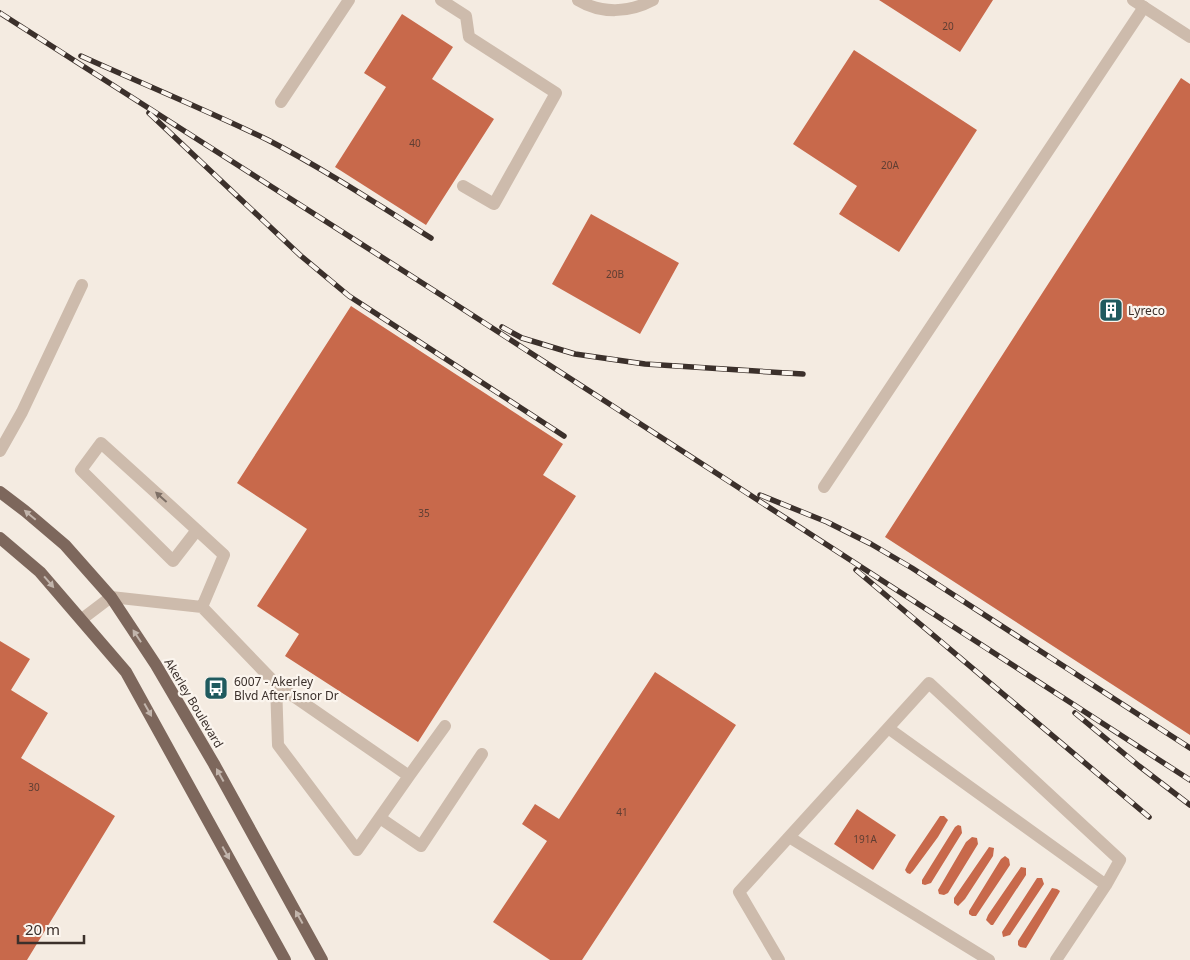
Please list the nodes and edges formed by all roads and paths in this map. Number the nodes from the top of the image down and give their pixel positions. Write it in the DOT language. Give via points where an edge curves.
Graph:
graph roads {
  1 [pos="349,0"];
  2 [pos="441,0"];
  3 [pos="578,0"];
  4 [pos="654,0"];
  5 [pos="1138,3"];
  6 [pos="1190,37"];
  7 [pos="281,102"];
  8 [pos="463,186"];
  9 [pos="82,285"];
  10 [pos="0,451"];
  11 [pos="824,486"];
  12 [pos="0,492"];
  13 [pos="197,530"];
  14 [pos="0,538"];
  15 [pos="111,597"];
  16 [pos="202,607"];
  17 [pos="82,619"];
  18 [pos="276,684"];
  19 [pos="446,726"];
  20 [pos="888,728"];
  21 [pos="482,754"];
  22 [pos="409,776"];
  23 [pos="380,818"];
  24 [pos="789,837"];
  25 [pos="1106,885"];
  26 [pos="285,960"];
  27 [pos="322,960"];
  28 [pos="779,960"];
  29 [pos="989,960"];
  30 [pos="1056,960"];
  1 -- 7 [label="street"];
  2 -- 8 [label="street" via="466,16 469,37 556,94 494,204"];
  3 -- 4 [label="street" via="604,10 622,10"];
  5 -- 6 [label="street"];
  5 -- 11 [label="street"];
  9 -- 10 [label="street"];
  15 -- 12 [label="main road, Akerley Boulevard, one-way" via="65,545"];
  13 -- 13 [label="street, one-way" via="101,443 80,470 173,561"];
  13 -- 16 [label="street" via="224,555"];
  14 -- 17 [label="main road, one-way" via="40,572"];
  15 -- 16 [label="street"];
  15 -- 17 [label="street"];
  27 -- 15 [label="main road, Akerley Boulevard, one-way" via="209,756 156,665"];
  16 -- 18 [label="street"];
  17 -- 26 [label="main road, one-way" via="126,672"];
  18 -- 22 [label="street"];
  18 -- 23 [label="street" via="278,745 357,850"];
  19 -- 22 [label="street"];
  20 -- 24 [label="street"];
  20 -- 25 [label="street"];
  20 -- 25 [label="street" via="929,683 1120,860"];
  21 -- 23 [label="street" via="421,846"];
  22 -- 23 [label="street"];
  24 -- 28 [label="street" via="739,892"];
  24 -- 29 [label="street"];
  25 -- 30 [label="street"];
}
